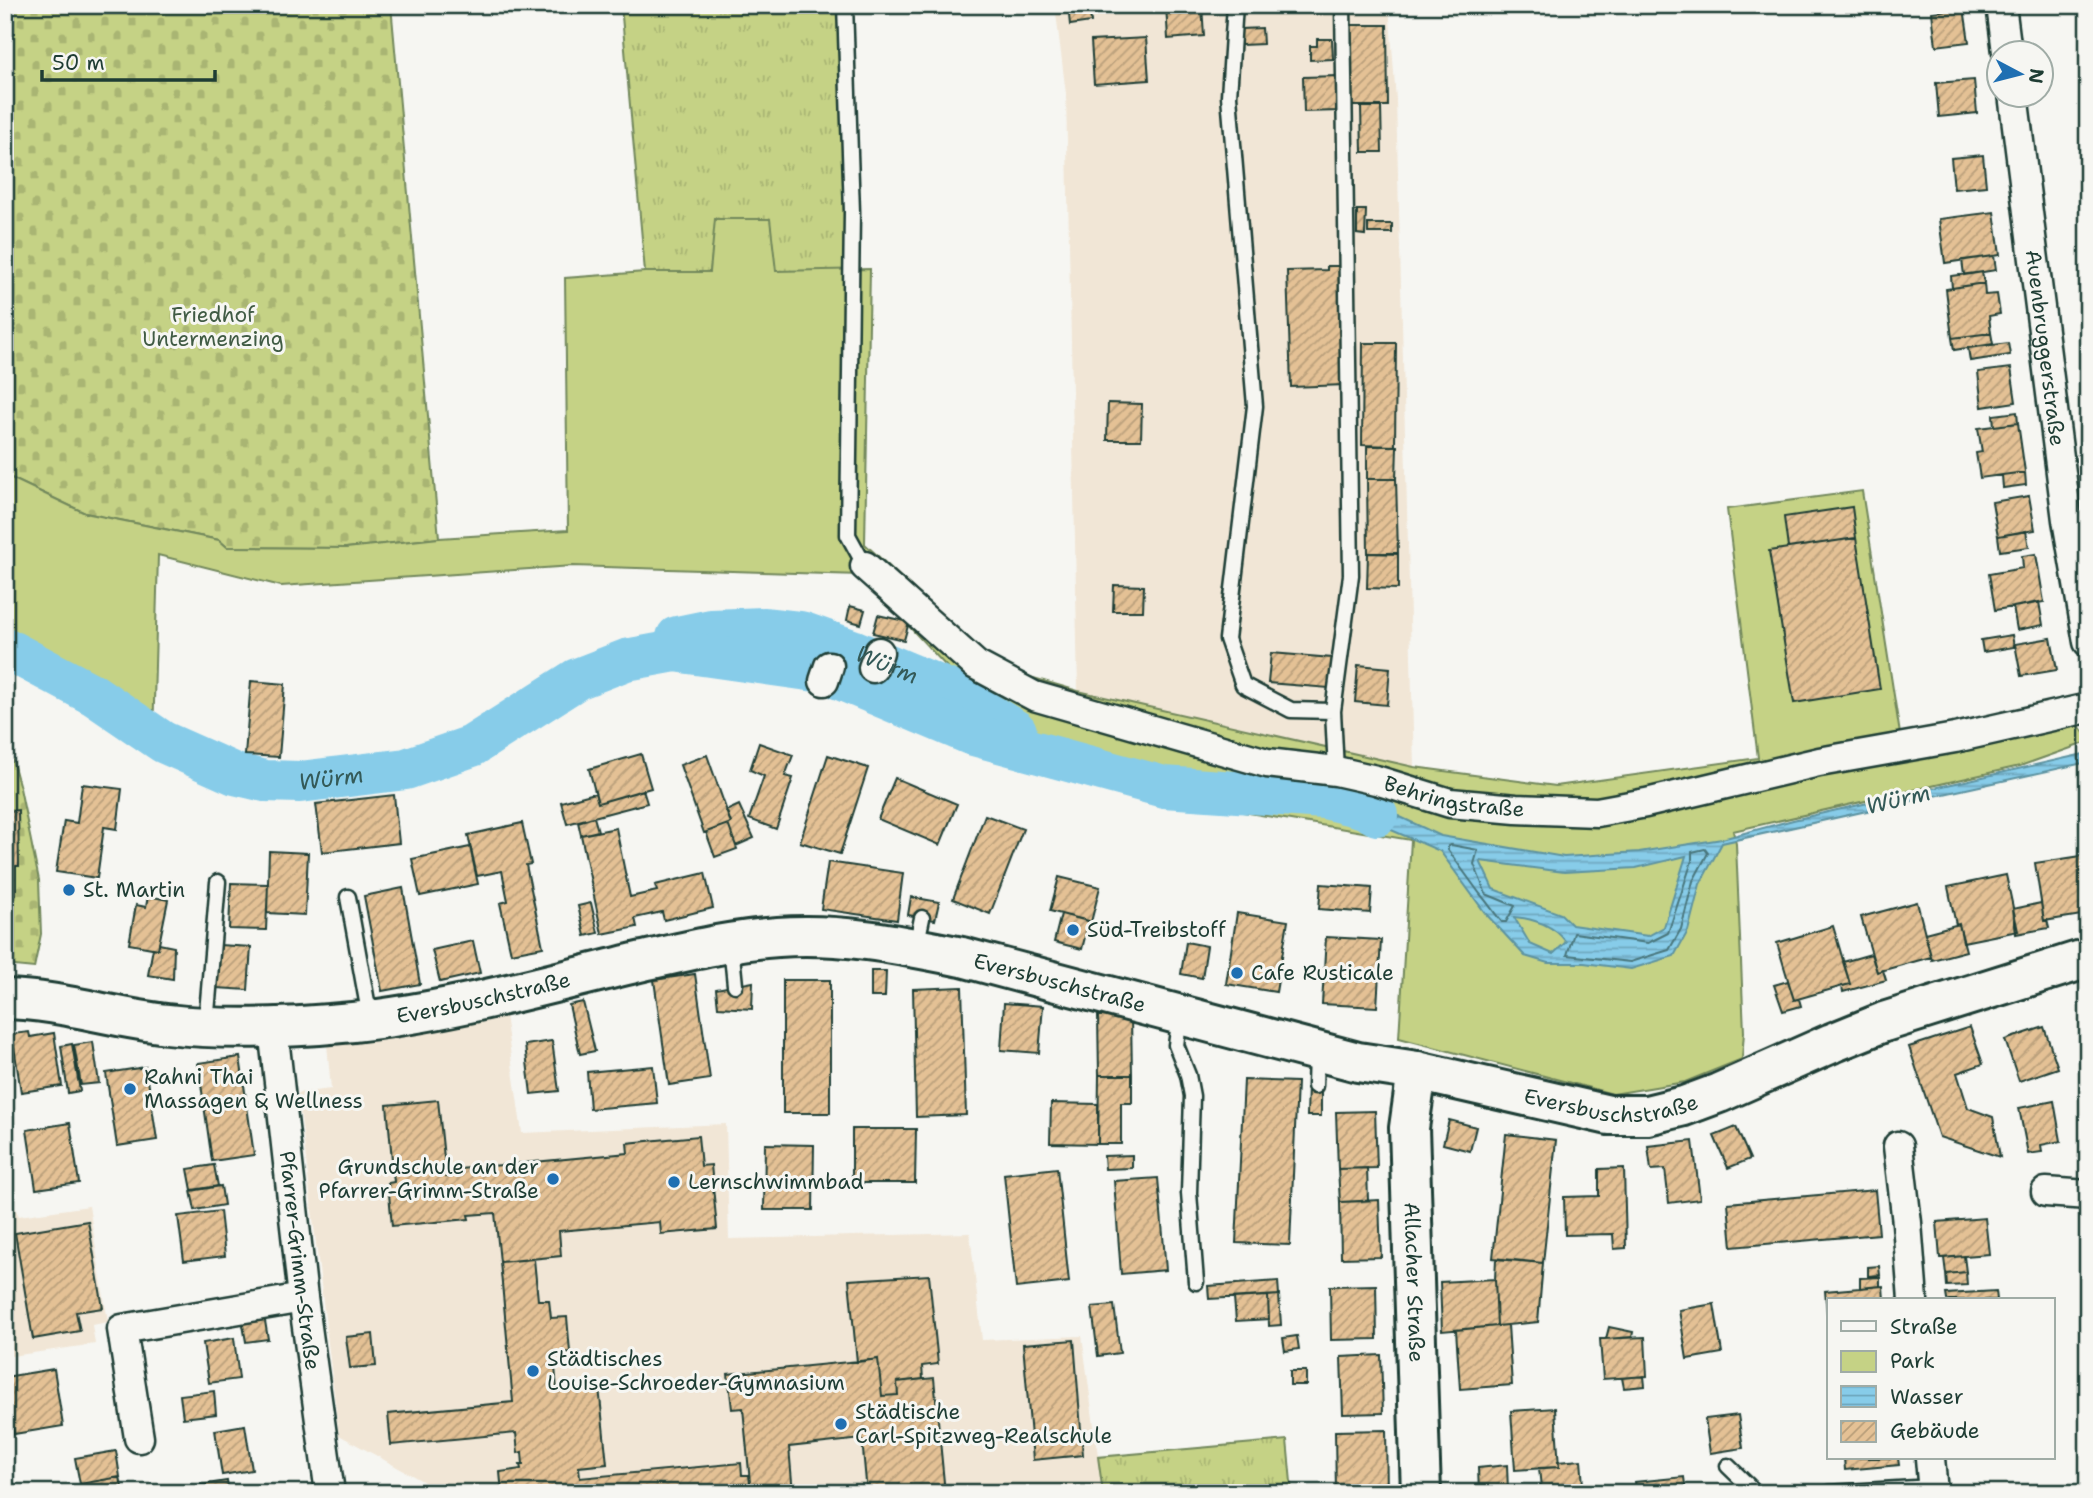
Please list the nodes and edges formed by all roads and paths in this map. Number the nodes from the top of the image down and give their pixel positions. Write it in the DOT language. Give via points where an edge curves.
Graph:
graph roads {
  1 [pos="845,5"];
  2 [pos="1235,5"];
  3 [pos="1343,5"];
  4 [pos="2001,5"];
  5 [pos="2005,38"];
  6 [pos="2014,108"];
  7 [pos="866,566"];
  8 [pos="2088,642"];
  9 [pos="2088,708"];
  10 [pos="1333,711"];
  11 [pos="1336,771"];
  12 [pos="218,882"];
  13 [pos="348,897"];
  14 [pos="731,943"];
  15 [pos="2088,958"];
  16 [pos="735,985"];
  17 [pos="5,999"];
  18 [pos="1181,1014"];
  19 [pos="370,1019"];
  20 [pos="206,1027"];
  21 [pos="273,1028"];
  22 [pos="1417,1071"];
  23 [pos="1898,1146"];
  24 [pos="2046,1192"];
  25 [pos="2088,1195"];
  26 [pos="1196,1282"];
  27 [pos="303,1298"];
  28 [pos="1913,1298"];
  29 [pos="139,1438"];
  30 [pos="1930,1460"];
  31 [pos="1728,1466"];
  32 [pos="1933,1490"];
  33 [pos="330,1493"];
  34 [pos="1421,1493"];
  35 [pos="1756,1493"];
  36 [pos="1828,1493"];
  1 -- 7 [label="lane" via="852,212 848,535"];
  2 -- 10 [label="lane" via="1228,96 1255,406 1227,639 1243,685 1290,709"];
  3 -- 10 [label="lane" via="1351,575"];
  4 -- 5 [label="street"];
  6 -- 8 [label="street, Auenbruggerstraße" via="2067,520"];
  7 -- 11 [label="street, Behringstraße" via="976,665 1034,696 1267,763"];
  9 -- 11 [label="street, Behringstraße" via="1597,812 1450,803"];
  10 -- 11 [label="lane"];
  12 -- 20 [label="lane"];
  13 -- 19 [label="lane"];
  14 -- 16 [label="lane"];
  14 -- 18 [label="main road, Eversbuschstraße" via="780,936 919,933 962,957"];
  14 -- 19 [label="main road, Eversbuschstraße" via="572,984"];
  15 -- 22 [label="main road, Eversbuschstraße" via="1884,1022 1719,1093 1647,1115 1597,1113"];
  17 -- 20 [label="main road, Eversbuschstraße"];
  18 -- 22 [label="main road, Eversbuschstraße" via="1316,1068 1359,1062"];
  18 -- 26 [label="lane" via="1176,1045 1192,1096 1189,1193"];
  19 -- 21 [label="main road, Eversbuschstraße"];
  20 -- 21 [label="main road, Eversbuschstraße"];
  21 -- 27 [label="street, Pfarrer-Grimm-Straße"];
  22 -- 34 [label="main road, Allacher Straße" via="1409,1128"];
  23 -- 28 [label="street"];
  24 -- 25 [label="street"];
  27 -- 29 [label="street" via="122,1329"];
  27 -- 33 [label="street, Pfarrer-Grimm-Straße"];
  30 -- 32 [label="street"];
  31 -- 35 [label="lane"];
  32 -- 36 [label="lane"];
}
